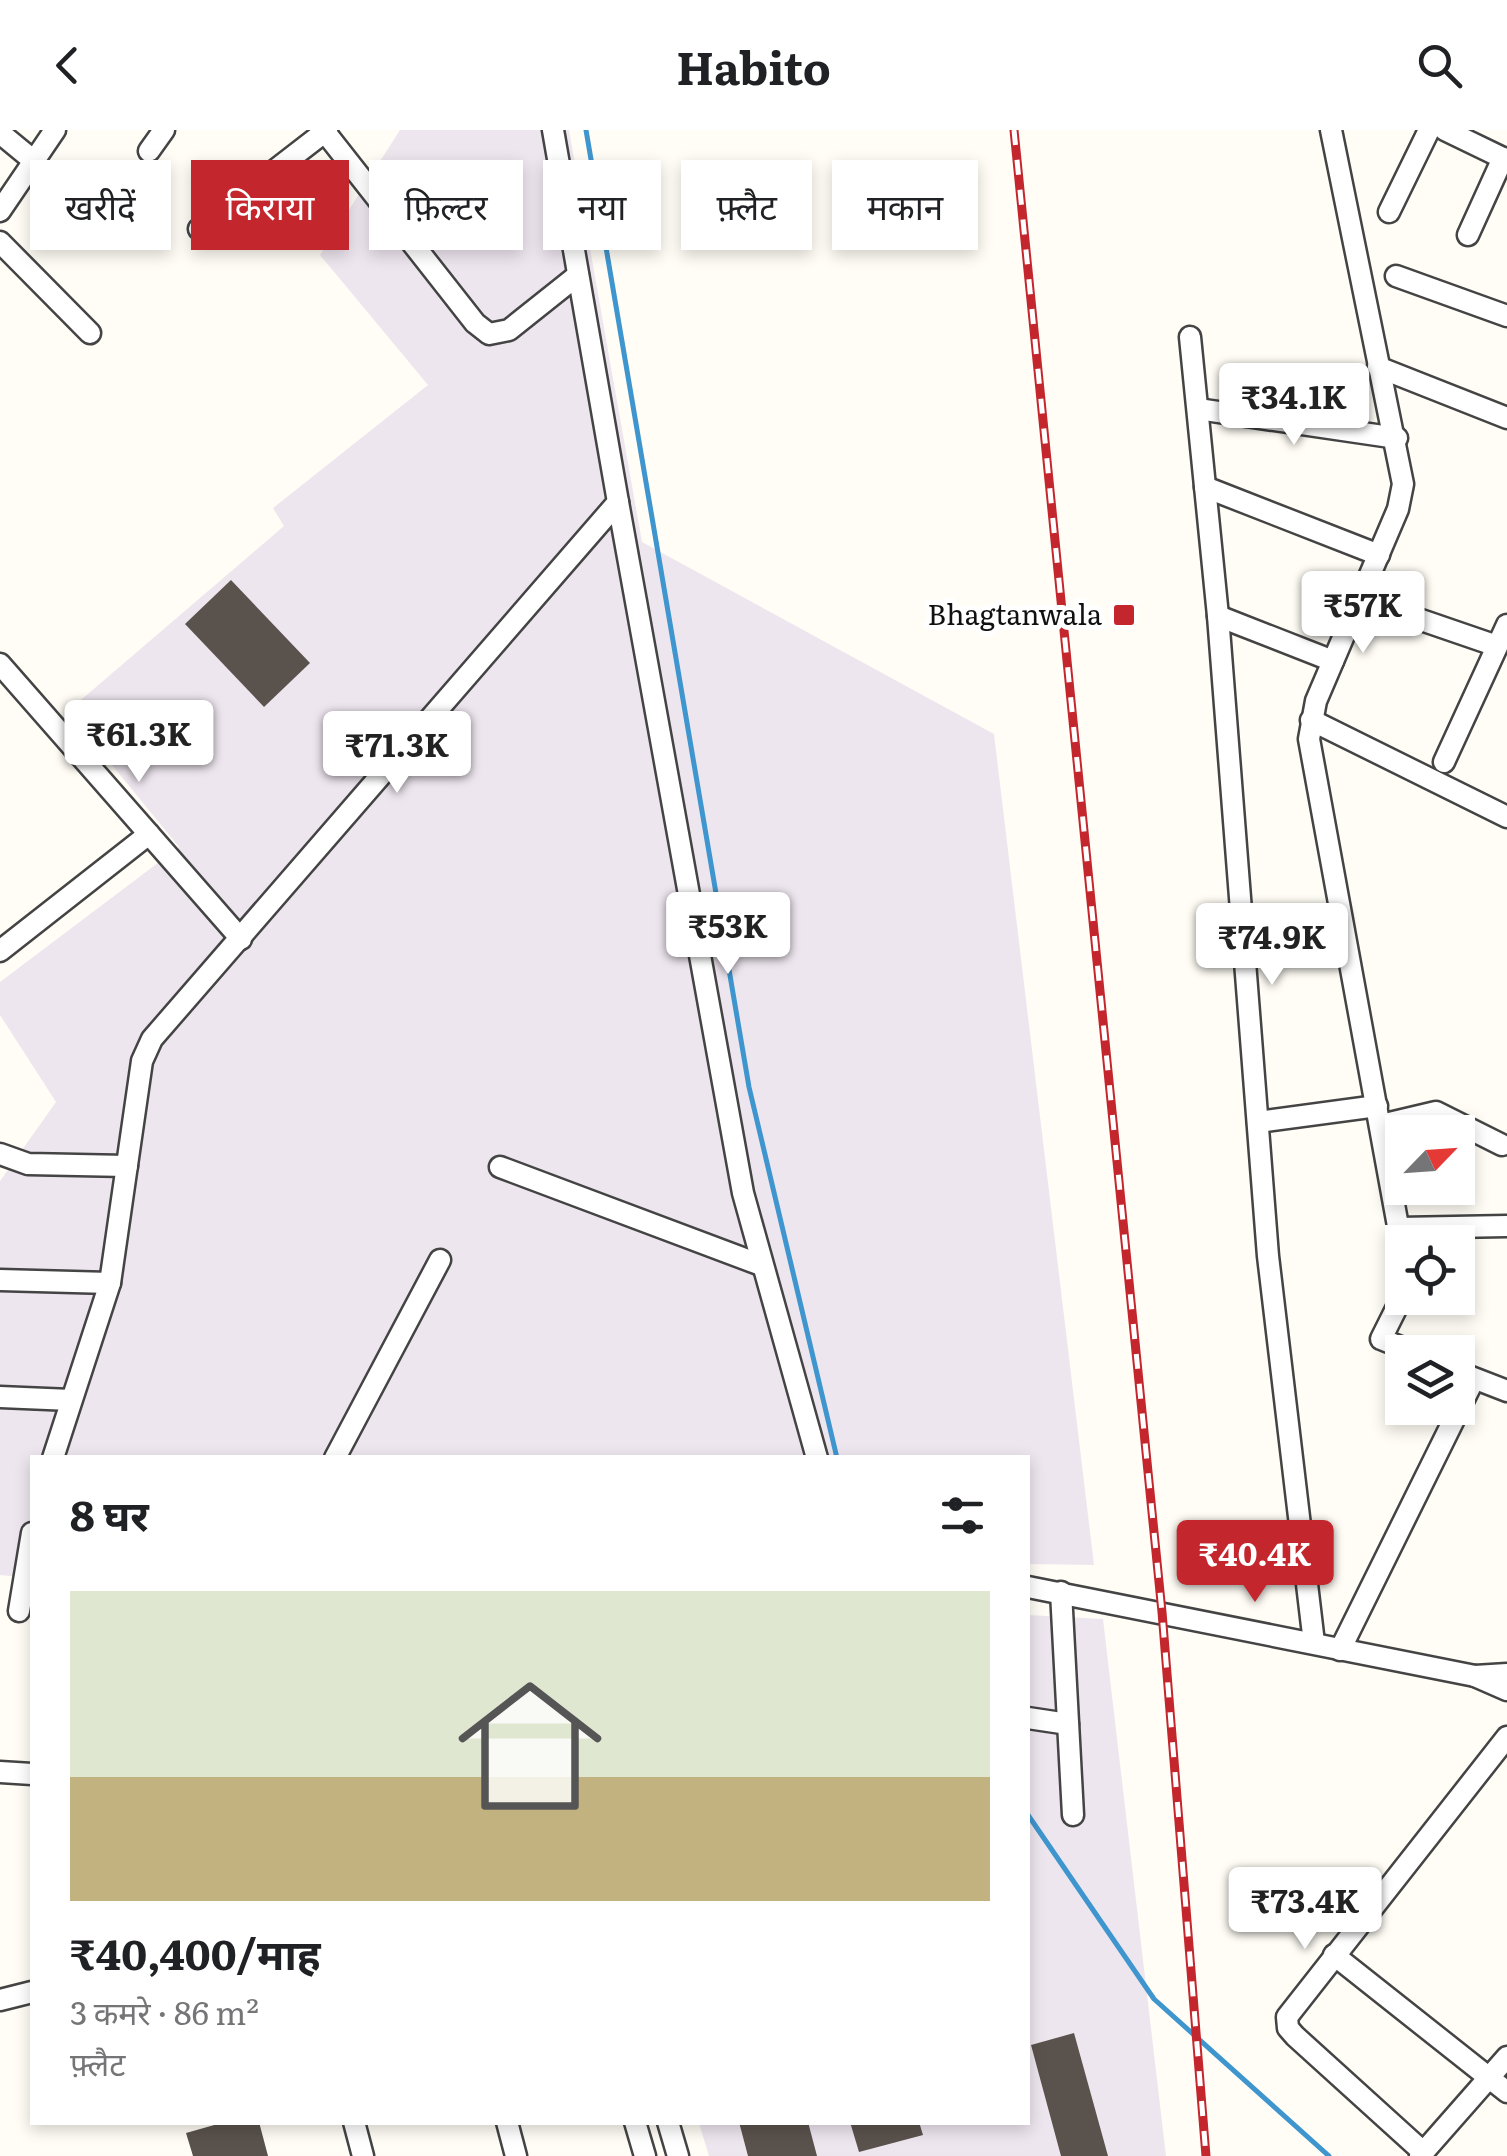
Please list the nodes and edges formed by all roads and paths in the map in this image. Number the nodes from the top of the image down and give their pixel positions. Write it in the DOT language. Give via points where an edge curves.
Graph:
graph roads {
  1 [pos="55,130"];
  2 [pos="164,130"];
  3 [pos="553,130"];
  4 [pos="1330,130"];
  5 [pos="1429,130"];
  6 [pos="1445,130"];
  7 [pos="326,131"];
  8 [pos="0,133"];
  9 [pos="149,151"];
  10 [pos="1505,159"];
  11 [pos="32,160"];
  12 [pos="35,160"];
  13 [pos="288,160"];
  14 [pos="30,168"];
  15 [pos="0,211"];
  16 [pos="1389,212"];
  17 [pos="1468,235"];
  18 [pos="0,242"];
  19 [pos="578,275"];
  20 [pos="1396,276"];
  21 [pos="1507,316"];
  22 [pos="90,333"];
  23 [pos="1190,337"];
  24 [pos="1378,367"];
  25 [pos="1198,409"];
  26 [pos="1507,418"];
  27 [pos="1397,438"];
  28 [pos="1206,487"];
  29 [pos="618,502"];
  30 [pos="1379,555"];
  31 [pos="1360,599"];
  32 [pos="1218,616"];
  33 [pos="1507,625"];
  34 [pos="1497,646"];
  35 [pos="1333,661"];
  36 [pos="0,664"];
  37 [pos="1311,720"];
  38 [pos="1444,762"];
  39 [pos="1507,816"];
  40 [pos="149,834"];
  41 [pos="241,940"];
  42 [pos="0,951"];
  43 [pos="1379,1116"];
  44 [pos="1258,1122"];
  45 [pos="1502,1145"];
  46 [pos="0,1154"];
  47 [pos="127,1166"];
  48 [pos="500,1167"];
  49 [pos="1399,1225"];
  50 [pos="1507,1226"];
  51 [pos="1475,1230"];
  52 [pos="440,1260"];
  53 [pos="761,1266"];
  54 [pos="0,1280"];
  55 [pos="110,1282"];
  56 [pos="1393,1315"];
  57 [pos="1385,1341"];
  58 [pos="1475,1380"];
  59 [pos="1507,1392"];
  60 [pos="0,1397"];
  61 [pos="71,1400"];
  62 [pos="1443,1425"];
  63 [pos="53,1455"];
  64 [pos="337,1455"];
  65 [pos="816,1455"];
  66 [pos="30,1543"];
  67 [pos="1030,1588"];
  68 [pos="1061,1592"];
  69 [pos="17,1611"];
  70 [pos="1314,1643"];
  71 [pos="1340,1650"];
  72 [pos="1507,1674"];
  73 [pos="1475,1676"];
  74 [pos="1507,1690"];
  75 [pos="1030,1718"];
  76 [pos="1068,1724"];
  77 [pos="1507,1736"];
  78 [pos="0,1772"];
  79 [pos="30,1774"];
  80 [pos="1073,1815"];
  81 [pos="1334,1955"];
  82 [pos="30,1992"];
  83 [pos="0,2000"];
  84 [pos="1507,2057"];
  85 [pos="1488,2078"];
  86 [pos="1507,2092"];
  87 [pos="355,2125"];
  88 [pos="508,2125"];
  89 [pos="636,2125"];
  90 [pos="669,2125"];
  91 [pos="1422,2154"];
  92 [pos="363,2156"];
  93 [pos="516,2156"];
  94 [pos="644,2156"];
  95 [pos="678,2156"];
  1 -- 12 [label="street"];
  2 -- 9 [label="street"];
  3 -- 19 [label="street"];
  4 -- 24 [label="street"];
  5 -- 16 [label="street"];
  6 -- 10 [label="street"];
  7 -- 13 [label="street"];
  7 -- 19 [label="street" via="490,334 509,330"];
  8 -- 11 [label="street"];
  10 -- 17 [label="street"];
  14 -- 15 [label="street"];
  18 -- 22 [label="street"];
  19 -- 29 [label="street"];
  20 -- 21 [label="street"];
  23 -- 25 [label="street"];
  24 -- 26 [label="street"];
  24 -- 27 [label="street"];
  25 -- 27 [label="street"];
  25 -- 28 [label="street"];
  27 -- 30 [label="street" via="1404,484"];
  28 -- 30 [label="street"];
  28 -- 32 [label="street"];
  29 -- 41 [label="street"];
  29 -- 53 [label="street" via="731,1134"];
  30 -- 31 [label="street"];
  31 -- 34 [label="street"];
  31 -- 35 [label="street"];
  32 -- 35 [label="street"];
  32 -- 44 [label="street"];
  33 -- 34 [label="street"];
  34 -- 38 [label="street"];
  35 -- 37 [label="street"];
  36 -- 40 [label="street"];
  37 -- 39 [label="street"];
  37 -- 43 [label="street" via="1312,770"];
  40 -- 41 [label="street"];
  40 -- 42 [label="street"];
  41 -- 47 [label="street" via="146,1051"];
  43 -- 44 [label="street"];
  43 -- 45 [label="street" via="1436,1112"];
  43 -- 49 [label="street"];
  44 -- 70 [label="street"];
  46 -- 47 [label="street" via="28,1164"];
  47 -- 55 [label="street"];
  48 -- 53 [label="street"];
  50 -- 51 [label="street"];
  52 -- 64 [label="street"];
  53 -- 65 [label="street"];
  54 -- 55 [label="street"];
  55 -- 61 [label="street"];
  56 -- 57 [label="street"];
  58 -- 59 [label="street"];
  60 -- 61 [label="street"];
  61 -- 63 [label="street"];
  62 -- 71 [label="street"];
  66 -- 69 [label="street"];
  67 -- 68 [label="street"];
  68 -- 70 [label="street"];
  68 -- 76 [label="street"];
  70 -- 71 [label="street"];
  71 -- 73 [label="street"];
  72 -- 73 [label="street"];
  73 -- 74 [label="street"];
  75 -- 76 [label="street"];
  76 -- 80 [label="street"];
  77 -- 81 [label="street"];
  78 -- 79 [label="street"];
  81 -- 85 [label="street"];
  81 -- 91 [label="street" via="1290,2010 1288,2028"];
  82 -- 83 [label="street"];
  84 -- 85 [label="street"];
  85 -- 86 [label="street"];
  85 -- 91 [label="street"];
  87 -- 92 [label="street"];
  88 -- 93 [label="street"];
  89 -- 94 [label="street"];
  90 -- 95 [label="street"];
}
